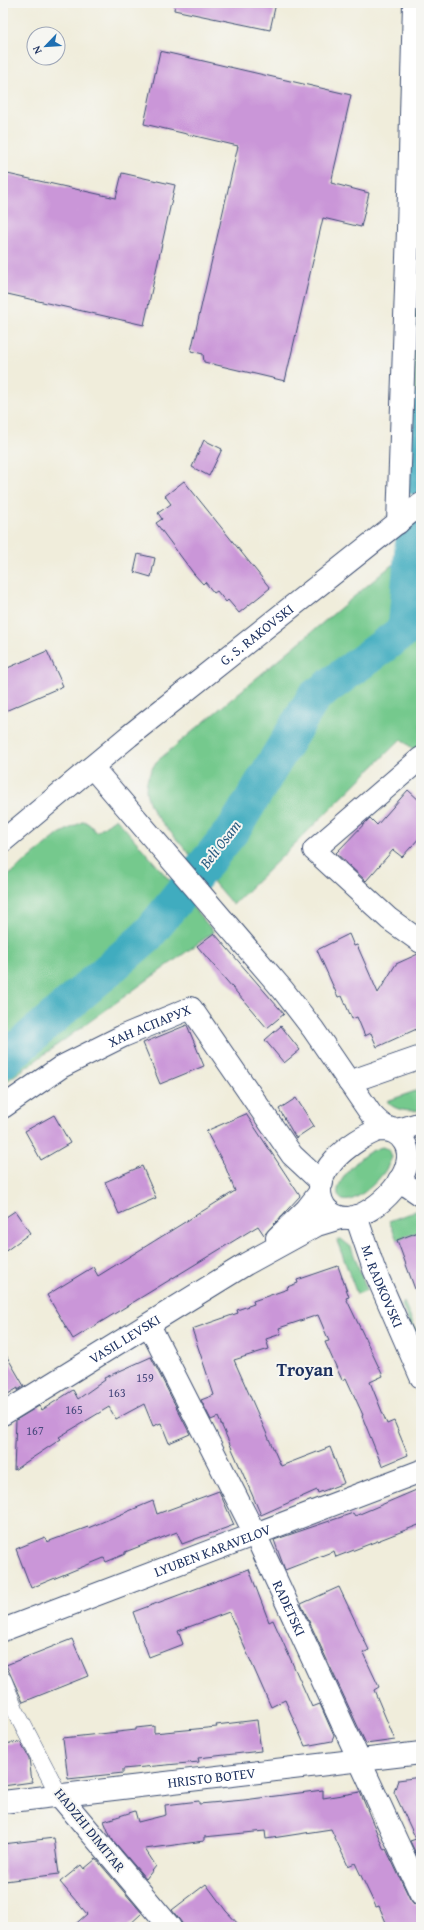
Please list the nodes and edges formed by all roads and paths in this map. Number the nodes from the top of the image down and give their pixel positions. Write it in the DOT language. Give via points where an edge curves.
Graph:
graph roads {
  1 [pos="414,3"];
  2 [pos="421,504"];
  3 [pos="398,523"];
  4 [pos="421,758"];
  5 [pos="92,767"];
  6 [pos="3,841"];
  7 [pos="421,942"];
  8 [pos="328,1052"];
  9 [pos="421,1057"];
  10 [pos="349,1082"];
  11 [pos="3,1107"];
  12 [pos="421,1123"];
  13 [pos="391,1130"];
  14 [pos="349,1146"];
  15 [pos="415,1155"];
  16 [pos="399,1180"];
  17 [pos="321,1187"];
  18 [pos="421,1195"];
  19 [pos="348,1217"];
  20 [pos="246,1264"];
  21 [pos="150,1325"];
  22 [pos="421,1378"];
  23 [pos="3,1414"];
  24 [pos="421,1471"];
  25 [pos="255,1534"];
  26 [pos="3,1630"];
  27 [pos="3,1680"];
  28 [pos="421,1753"];
  29 [pos="360,1761"];
  30 [pos="59,1795"];
  31 [pos="3,1802"];
  32 [pos="421,1894"];
  33 [pos="170,1927"];
  1 -- 3 [label="street"];
  2 -- 3 [label="street, G. S. RAKOVSKI"];
  3 -- 5 [label="street, G. S. RAKOVSKI"];
  4 -- 7 [label="street" via="314,850 384,915"];
  5 -- 6 [label="street, G. S. RAKOVSKI"];
  5 -- 8 [label="street" via="283,990"];
  8 -- 10 [label="street"];
  8 -- 14 [label="street" via="349,1093 354,1110 356,1122"];
  9 -- 10 [label="street"];
  10 -- 13 [label="street" via="371,1114 379,1123"];
  11 -- 17 [label="street, ХАН АСПАРУХ" via="61,1067 123,1036 191,1008 292,1155"];
  12 -- 13 [label="street"];
  13 -- 14 [label="street" via="379,1130 365,1135"];
  13 -- 15 [label="street" via="401,1137"];
  14 -- 17 [label="street" via="335,1159"];
  15 -- 16 [label="street"];
  16 -- 18 [label="street"];
  16 -- 19 [label="street" via="378,1204"];
  17 -- 19 [label="street" via="322,1202 328,1211"];
  17 -- 20 [label="street, VASIL LEVSKI" via="306,1210 292,1225"];
  19 -- 20 [label="street, VASIL LEVSKI" via="317,1225"];
  19 -- 22 [label="street, M. RADKOVSKI" via="374,1269"];
  20 -- 21 [label="street, VASIL LEVSKI"];
  21 -- 23 [label="street, VASIL LEVSKI"];
  21 -- 25 [label="street, RADETSKI"];
  24 -- 25 [label="street, LYUBEN KARAVELOV"];
  25 -- 26 [label="street, LYUBEN KARAVELOV"];
  25 -- 29 [label="street, RADETSKI"];
  27 -- 30 [label="street, HADZHI DIMITAR" via="15,1710"];
  28 -- 29 [label="street, HRISTO BOTEV"];
  29 -- 30 [label="street, HRISTO BOTEV"];
  29 -- 32 [label="street, RADETSKI"];
  30 -- 31 [label="street, HRISTO BOTEV"];
  30 -- 33 [label="street, HADZHI DIMITAR"];
}
